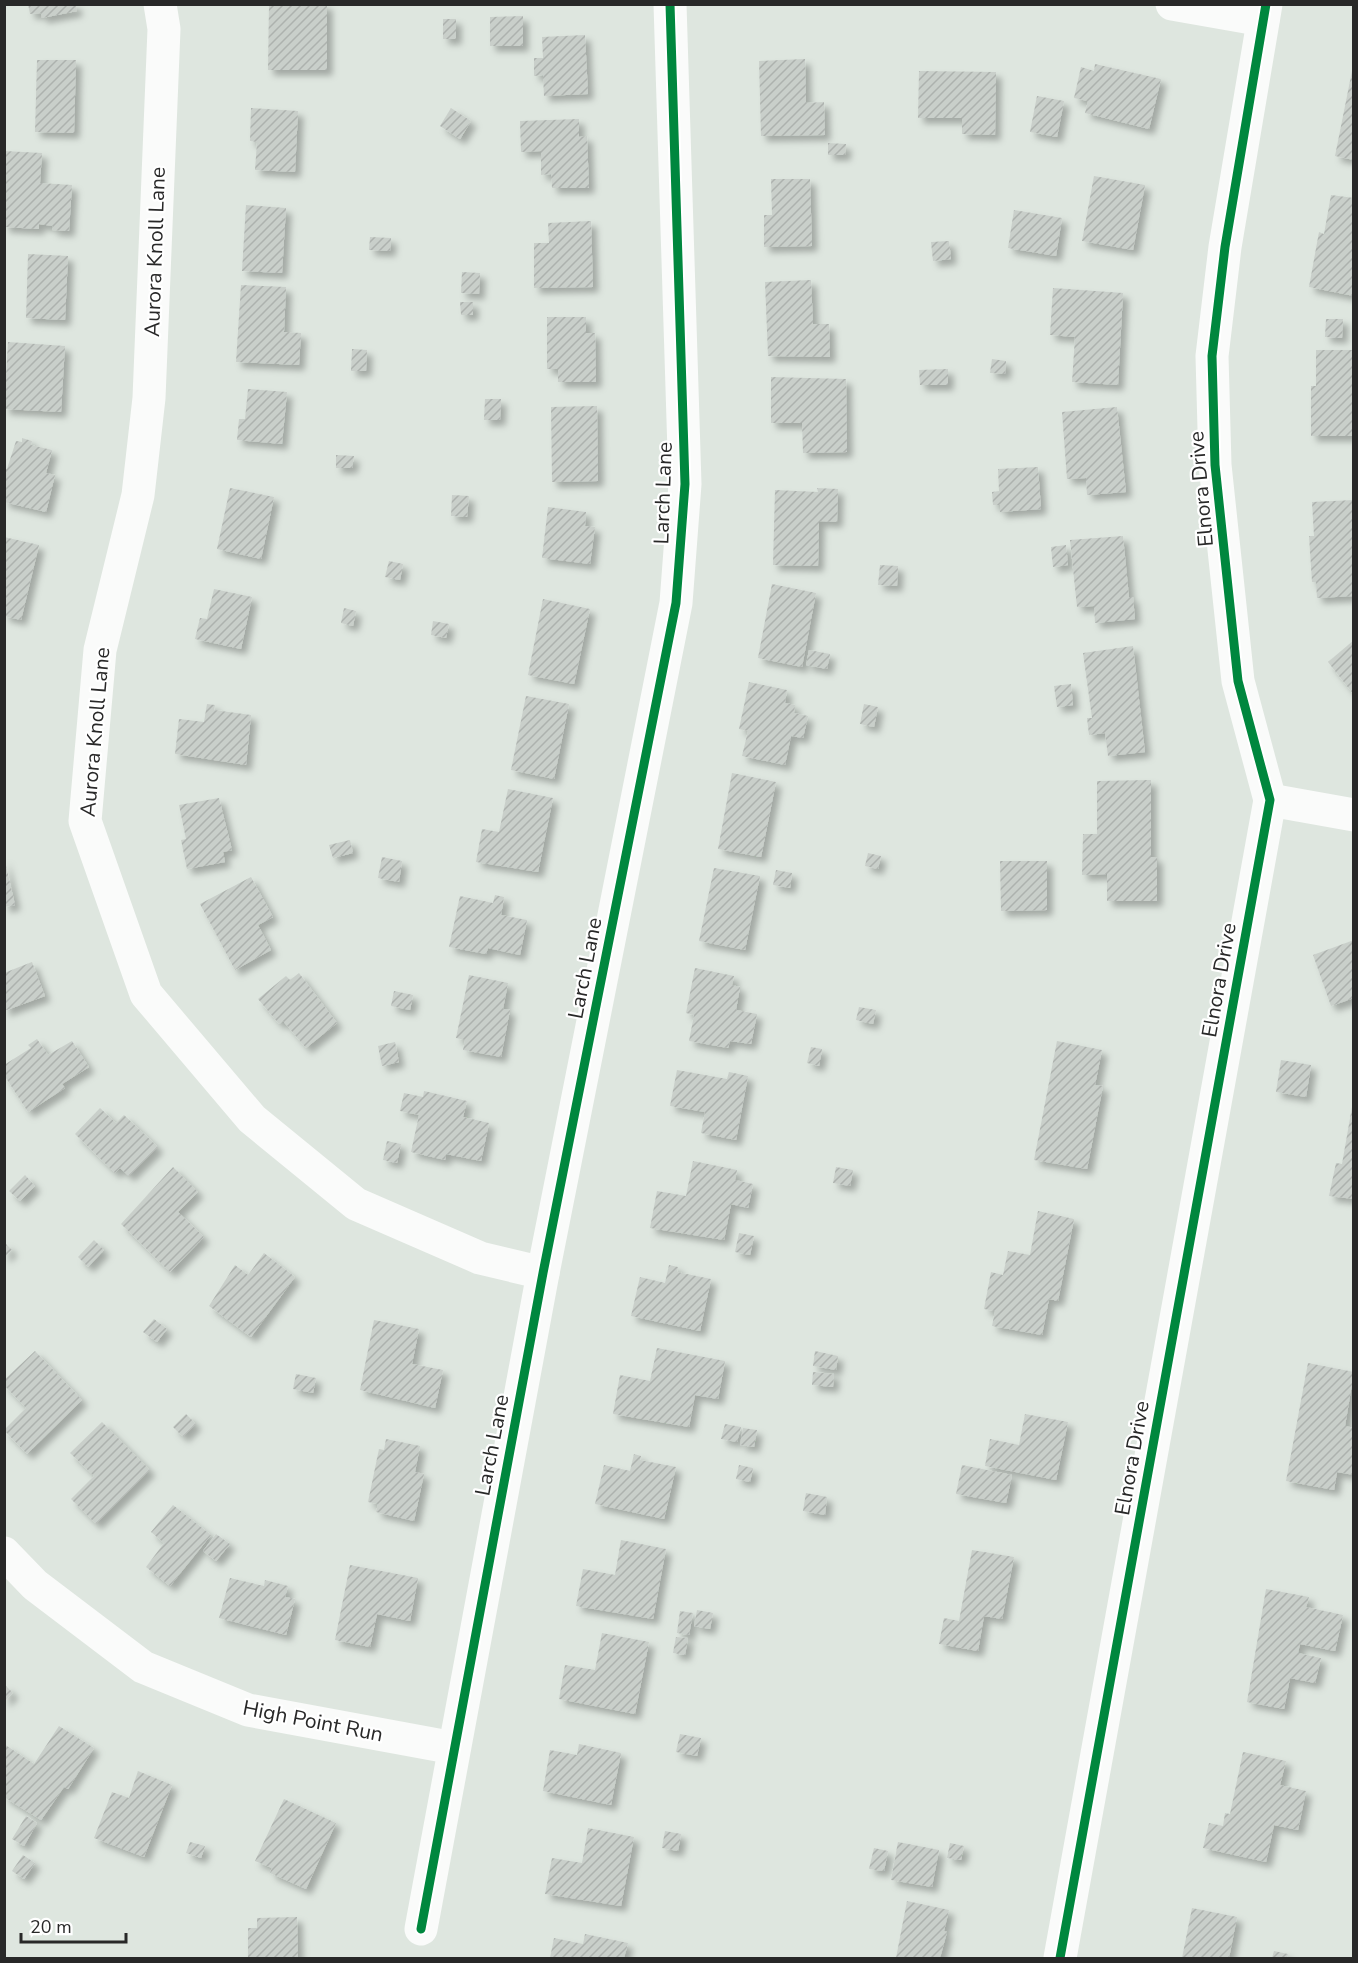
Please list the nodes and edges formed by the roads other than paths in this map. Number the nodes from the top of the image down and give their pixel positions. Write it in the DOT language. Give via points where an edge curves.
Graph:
graph roads {
  1 [pos="160,4"];
  2 [pos="670,4"];
  3 [pos="1172,4"];
  4 [pos="1265,12"];
  5 [pos="1270,800"];
  6 [pos="1353,815"];
  7 [pos="543,1273"];
  8 [pos="4,1553"];
  9 [pos="454,1748"];
  10 [pos="421,1929"];
  11 [pos="1060,1959"];
  1 -- 7 [label="street, Aurora Knoll Lane" via="164,29 149,398 138,495 100,650 85,820 146,994 252,1119 356,1204 480,1258"];
  2 -- 7 [label="street, Larch Lane" via="685,484 676,603"];
  3 -- 4 [label="street"];
  4 -- 5 [label="street, Elnora Drive" via="1212,356 1215,465 1238,681"];
  5 -- 6 [label="street"];
  5 -- 11 [label="street, Elnora Drive"];
  7 -- 9 [label="street, Larch Lane"];
  8 -- 9 [label="street, High Point Run" via="35,1585 143,1667 248,1710"];
  9 -- 10 [label="street, Larch Lane"];
}
